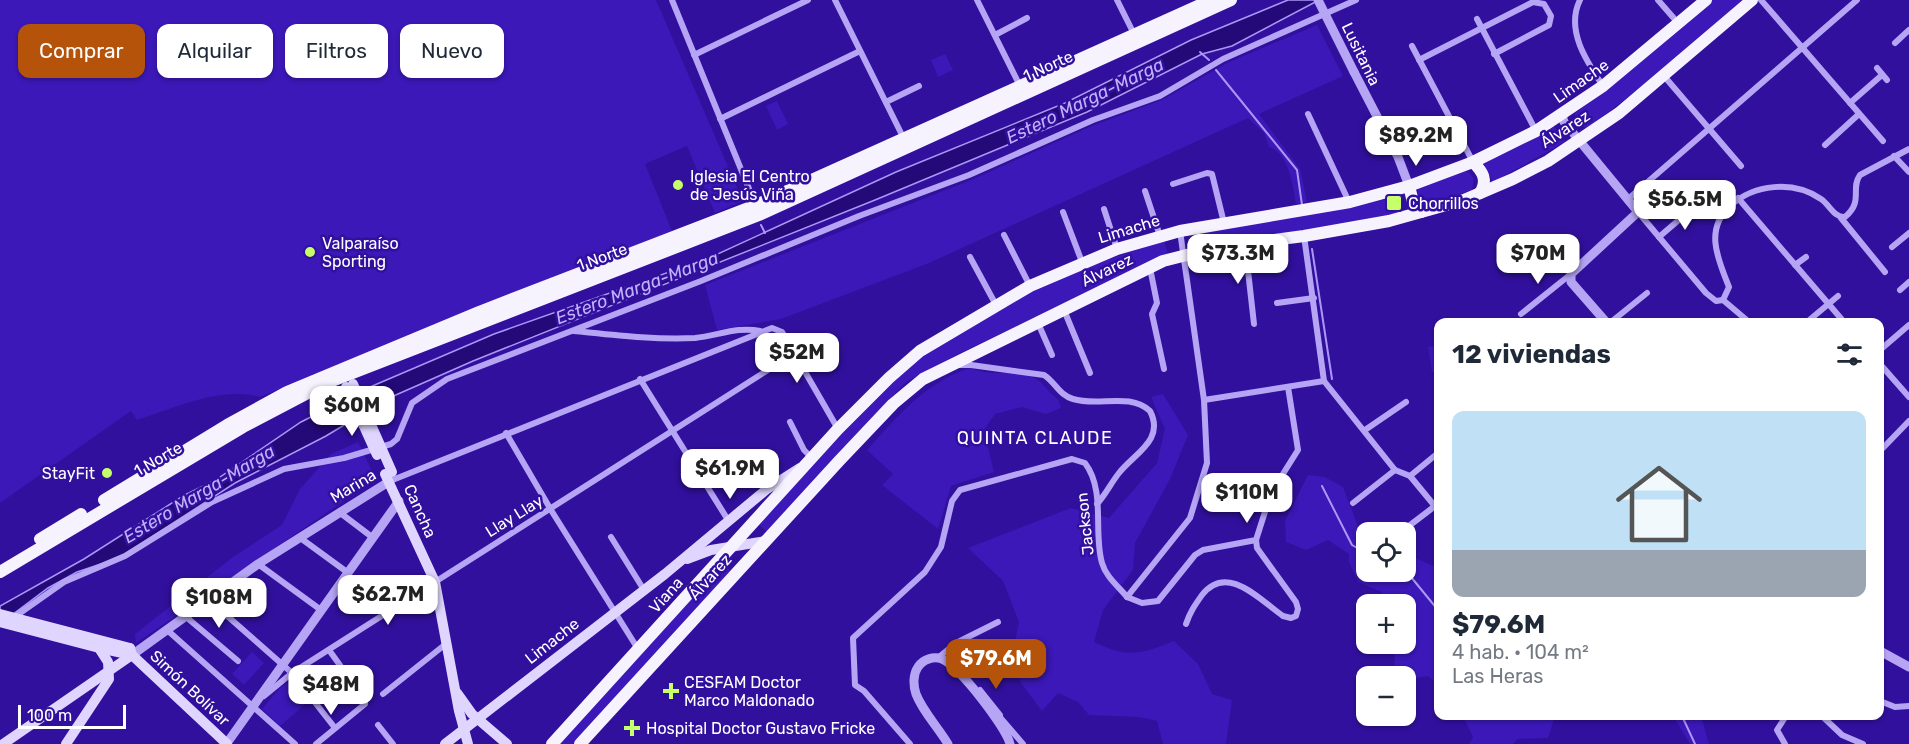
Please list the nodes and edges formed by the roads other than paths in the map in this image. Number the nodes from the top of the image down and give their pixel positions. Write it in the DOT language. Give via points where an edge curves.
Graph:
graph roads {
  1 [pos="672,0"];
  2 [pos="808,0"];
  3 [pos="835,0"];
  4 [pos="978,0"];
  5 [pos="1117,0"];
  6 [pos="1211,0"];
  7 [pos="1231,0"];
  8 [pos="1318,0"];
  9 [pos="1356,0"];
  10 [pos="1580,0"];
  11 [pos="1658,0"];
  12 [pos="1706,0"];
  13 [pos="1752,0"];
  14 [pos="1761,0"];
  15 [pos="1857,0"];
  16 [pos="1027,18"];
  17 [pos="1477,19"];
  18 [pos="1678,24"];
  19 [pos="1481,28"];
  20 [pos="1909,30"];
  21 [pos="995,35"];
  22 [pos="1134,35"];
  23 [pos="1412,46"];
  24 [pos="1800,47"];
  25 [pos="1900,48"];
  26 [pos="860,51"];
  27 [pos="1494,54"];
  28 [pos="694,55"];
  29 [pos="1419,60"];
  30 [pos="1877,68"];
  31 [pos="1664,76"];
  32 [pos="919,86"];
  33 [pos="1020,86"];
  34 [pos="1603,86"];
  35 [pos="886,102"];
  36 [pos="1850,103"];
  37 [pos="1308,114"];
  38 [pos="1859,114"];
  39 [pos="1562,115"];
  40 [pos="720,119"];
  41 [pos="1711,128"];
  42 [pos="1536,131"];
  43 [pos="904,140"];
  44 [pos="1579,141"];
  45 [pos="1882,141"];
  46 [pos="1825,145"];
  47 [pos="1909,149"];
  48 [pos="1894,156"];
  49 [pos="1473,162"];
  50 [pos="1741,165"];
  51 [pos="1909,172"];
  52 [pos="1173,184"];
  53 [pos="1409,186"];
  54 [pos="1145,191"];
  55 [pos="1480,193"];
  56 [pos="1738,198"];
  57 [pos="1627,200"];
  58 [pos="1350,202"];
  59 [pos="1695,206"];
  60 [pos="1104,209"];
  61 [pos="758,210"];
  62 [pos="1063,212"];
  63 [pos="1421,212"];
  64 [pos="1638,212"];
  65 [pos="1841,218"];
  66 [pos="1224,223"];
  67 [pos="1180,231"];
  68 [pos="1909,233"];
  69 [pos="1004,235"];
  70 [pos="1160,236"];
  71 [pos="1305,236"];
  72 [pos="1659,237"];
  73 [pos="1245,244"];
  74 [pos="1892,247"];
  75 [pos="1117,249"];
  76 [pos="1185,254"];
  77 [pos="1806,256"];
  78 [pos="970,257"];
  79 [pos="1082,262"];
  80 [pos="1795,265"];
  81 [pos="1150,267"];
  82 [pos="1885,272"];
  83 [pos="1570,274"];
  84 [pos="1909,282"];
  85 [pos="1030,286"];
  86 [pos="1900,290"];
  87 [pos="1647,293"];
  88 [pos="1838,296"];
  89 [pos="1314,298"];
  90 [pos="1723,300"];
  91 [pos="1277,303"];
  92 [pos="996,304"];
  93 [pos="1828,304"];
  94 [pos="1064,310"];
  95 [pos="1521,314"];
  96 [pos="1602,318"];
  97 [pos="1616,318"];
  98 [pos="1744,318"];
  99 [pos="1812,318"];
  100 [pos="1840,318"];
  101 [pos="1038,322"];
  102 [pos="1254,324"];
  103 [pos="1909,325"];
  104 [pos="571,330"];
  105 [pos="760,331"];
  106 [pos="1884,347"];
  107 [pos="794,354"];
  108 [pos="372,355"];
  109 [pos="1052,355"];
  110 [pos="947,366"];
  111 [pos="1884,368"];
  112 [pos="1164,369"];
  113 [pos="1090,373"];
  114 [pos="640,379"];
  115 [pos="348,380"];
  116 [pos="1324,381"];
  117 [pos="1288,387"];
  118 [pos="1909,396"];
  119 [pos="1204,400"];
  120 [pos="1406,402"];
  121 [pos="1909,421"];
  122 [pos="790,422"];
  123 [pos="838,429"];
  124 [pos="1365,430"];
  125 [pos="672,431"];
  126 [pos="506,433"];
  127 [pos="1884,447"];
  128 [pos="1434,456"];
  129 [pos="808,462"];
  130 [pos="1395,470"];
  131 [pos="389,475"];
  132 [pos="1410,476"];
  133 [pos="399,501"];
  134 [pos="1353,502"];
  135 [pos="1097,504"];
  136 [pos="1434,504"];
  137 [pos="550,510"];
  138 [pos="1434,510"];
  139 [pos="338,512"];
  140 [pos="728,520"];
  141 [pos="1416,522"];
  142 [pos="299,537"];
  143 [pos="372,537"];
  144 [pos="611,537"];
  145 [pos="707,537"];
  146 [pos="1256,540"];
  147 [pos="766,541"];
  148 [pos="730,548"];
  149 [pos="711,550"];
  150 [pos="0,563"];
  151 [pos="678,563"];
  152 [pos="258,564"];
  153 [pos="0,572"];
  154 [pos="347,572"];
  155 [pos="435,582"];
  156 [pos="644,590"];
  157 [pos="1126,597"];
  158 [pos="208,599"];
  159 [pos="321,610"];
  160 [pos="616,612"];
  161 [pos="0,614"];
  162 [pos="185,616"];
  163 [pos="0,622"];
  164 [pos="998,622"];
  165 [pos="1186,624"];
  166 [pos="0,627"];
  167 [pos="166,629"];
  168 [pos="447,643"];
  169 [pos="99,648"];
  170 [pos="639,649"];
  171 [pos="329,650"];
  172 [pos="128,652"];
  173 [pos="1884,653"];
  174 [pos="939,657"];
  175 [pos="238,661"];
  176 [pos="109,666"];
  177 [pos="281,666"];
  178 [pos="1909,667"];
  179 [pos="292,673"];
  180 [pos="972,681"];
  181 [pos="457,693"];
  182 [pos="383,694"];
  183 [pos="1884,703"];
  184 [pos="253,706"];
  185 [pos="1909,706"];
  186 [pos="998,715"];
  187 [pos="577,717"];
  188 [pos="478,718"];
  189 [pos="1782,720"];
  190 [pos="1826,720"];
  191 [pos="378,725"];
  192 [pos="334,728"];
  193 [pos="466,728"];
  194 [pos="591,732"];
  195 [pos="5,744"];
  196 [pos="66,744"];
  197 [pos="227,744"];
  198 [pos="295,744"];
  199 [pos="316,744"];
  200 [pos="393,744"];
  201 [pos="445,744"];
  202 [pos="468,744"];
  203 [pos="507,744"];
  204 [pos="552,744"];
  205 [pos="580,744"];
  206 [pos="910,744"];
  207 [pos="948,744"];
  208 [pos="1010,744"];
  209 [pos="1023,744"];
  210 [pos="1785,744"];
  211 [pos="1863,744"];
  1 -- 28 [label="street"];
  2 -- 28 [label="street"];
  3 -- 26 [label="street"];
  4 -- 21 [label="street"];
  5 -- 22 [label="street"];
  6 -- 22 [label="main road, 1 Norte"];
  7 -- 61 [label="main road, 1 Norte"];
  8 -- 53 [label="street, Lusitania, bridge"];
  9 -- 104 [label="street" via="1223,59 1160,96"];
  10 -- 34 [label="street" via="1575,22 1580,48"];
  11 -- 18 [label="street"];
  12 -- 18 [label="main road, Limache"];
  13 -- 31 [label="main road, Álvarez"];
  14 -- 24 [label="street"];
  15 -- 24 [label="street"];
  16 -- 21 [label="street"];
  17 -- 19 [label="street"];
  18 -- 34 [label="main road, Limache"];
  19 -- 27 [label="street"];
  19 -- 27 [label="street" via="1537,1 1544,4 1551,16 1549,26"];
  19 -- 29 [label="street"];
  20 -- 25 [label="street" via="1893,41"];
  21 -- 33 [label="street"];
  22 -- 33 [label="main road, 1 Norte"];
  23 -- 29 [label="street"];
  24 -- 36 [label="street"];
  24 -- 41 [label="street"];
  26 -- 35 [label="street"];
  26 -- 40 [label="street"];
  27 -- 42 [label="street"];
  28 -- 40 [label="street"];
  29 -- 49 [label="street"];
  30 -- 36 [label="street" via="1885,77"];
  31 -- 41 [label="street"];
  31 -- 44 [label="main road, Álvarez"];
  32 -- 35 [label="street"];
  33 -- 43 [label="main road, 1 Norte"];
  34 -- 39 [label="main road, Limache"];
  35 -- 43 [label="street"];
  36 -- 38 [label="street"];
  37 -- 58 [label="street"];
  38 -- 45 [label="street"];
  38 -- 46 [label="street"];
  39 -- 42 [label="main road, Limache"];
  39 -- 44 [label="street"];
  40 -- 61 [label="street"];
  41 -- 50 [label="street"];
  41 -- 57 [label="street"];
  42 -- 49 [label="main road, Limache"];
  43 -- 61 [label="main road, 1 Norte"];
  44 -- 55 [label="main road, Álvarez" via="1548,161"];
  44 -- 57 [label="street"];
  47 -- 48 [label="street"];
  48 -- 51 [label="street"];
  48 -- 65 [label="street" via="1860,175 1856,181 1856,204"];
  49 -- 53 [label="main road, Limache"];
  49 -- 55 [label="main road" via="1484,177"];
  52 -- 66 [label="street" via="1212,174"];
  53 -- 58 [label="main road, Limache"];
  53 -- 63 [label="main road" via="1413,202"];
  54 -- 70 [label="street"];
  55 -- 63 [label="main road, Álvarez"];
  56 -- 65 [label="street" via="1768,186 1799,190 1822,199"];
  56 -- 80 [label="street"];
  56 -- 90 [label="street" via="1724,211 1716,229 1717,256 1730,287"];
  57 -- 64 [label="street"];
  58 -- 66 [label="main road, Limache"];
  59 -- 72 [label="street"];
  60 -- 75 [label="street"];
  61 -- 108 [label="main road, 1 Norte"];
  61 -- 115 [label="main road, 1 Norte"];
  62 -- 79 [label="street"];
  63 -- 71 [label="main road, Álvarez"];
  64 -- 72 [label="street"];
  64 -- 83 [label="street"];
  65 -- 82 [label="street"];
  66 -- 67 [label="main road, Limache"];
  67 -- 70 [label="main road, Limache"];
  67 -- 76 [label="street"];
  68 -- 74 [label="street"];
  69 -- 85 [label="street"];
  70 -- 75 [label="main road, Limache"];
  71 -- 73 [label="main road, Álvarez"];
  71 -- 89 [label="street"];
  72 -- 90 [label="street" via="1711,298"];
  73 -- 76 [label="main road, Álvarez"];
  73 -- 102 [label="street"];
  75 -- 79 [label="main road, Limache"];
  76 -- 81 [label="main road, Álvarez"];
  76 -- 119 [label="street"];
  77 -- 80 [label="street"];
  78 -- 92 [label="street"];
  79 -- 85 [label="main road, Limache"];
  80 -- 93 [label="street"];
  81 -- 94 [label="main road, Álvarez"];
  81 -- 112 [label="street" via="1157,303 1152,314"];
  83 -- 95 [label="street"];
  83 -- 96 [label="street" via="1571,282"];
  84 -- 86 [label="street"];
  85 -- 92 [label="main road, Limache"];
  87 -- 97 [label="street"];
  88 -- 93 [label="street"];
  89 -- 91 [label="street"];
  89 -- 116 [label="street"];
  90 -- 98 [label="street"];
  92 -- 123 [label="main road, Limache" via="901,366"];
  93 -- 99 [label="street"];
  93 -- 100 [label="street"];
  94 -- 101 [label="main road, Álvarez"];
  94 -- 113 [label="street"];
  101 -- 109 [label="street"];
  101 -- 110 [label="main road, Álvarez"];
  103 -- 106 [label="street"];
  104 -- 105 [label="street" via="652,339 698,338 748,328"];
  104 -- 166 [label="street" via="454,375 420,395 391,444 284,469 212,502 125,556 64,582"];
  105 -- 107 [label="street" via="779,330"];
  105 -- 114 [label="street, Marina"];
  107 -- 123 [label="street"];
  107 -- 125 [label="street, Llay Llay"];
  108 -- 115 [label="main road"];
  108 -- 150 [label="main road, 1 Norte" via="287,392 227,425"];
  110 -- 135 [label="street" via="971,365 1044,375 1060,392 1076,400 1134,401 1150,411 1155,422 1149,443"];
  110 -- 147 [label="main road, Álvarez" via="923,379 893,404"];
  111 -- 118 [label="street"];
  114 -- 125 [label="street"];
  114 -- 126 [label="street, Marina"];
  115 -- 131 [label="main road, Cancha, bridge"];
  115 -- 153 [label="main road, 1 Norte" via="289,401"];
  116 -- 117 [label="street"];
  116 -- 124 [label="street"];
  117 -- 119 [label="street"];
  117 -- 146 [label="street" via="1298,450 1271,493"];
  119 -- 157 [label="street" via="1207,464 1196,504 1190,518"];
  120 -- 124 [label="street"];
  121 -- 127 [label="street"];
  122 -- 129 [label="street"];
  123 -- 129 [label="main road, Limache"];
  124 -- 130 [label="street"];
  125 -- 137 [label="street, Llay Llay"];
  125 -- 140 [label="street"];
  126 -- 131 [label="street, Marina"];
  126 -- 137 [label="street"];
  128 -- 132 [label="street"];
  129 -- 140 [label="main road, Limache"];
  129 -- 148 [label="main road, Viana"];
  130 -- 132 [label="street"];
  130 -- 134 [label="street"];
  131 -- 133 [label="main road, Cancha"];
  131 -- 139 [label="street, Marina"];
  132 -- 136 [label="street"];
  133 -- 143 [label="street"];
  133 -- 155 [label="main road, Cancha"];
  135 -- 157 [label="street, Jackson" via="1102,564"];
  135 -- 206 [label="street, Jackson" via="1089,469 1080,460 1072,459 960,490 952,501 941,547 925,572 853,638 856,687 864,691"];
  137 -- 155 [label="street, Llay Llay"];
  137 -- 160 [label="street"];
  138 -- 141 [label="street"];
  139 -- 142 [label="street, Marina"];
  139 -- 143 [label="street"];
  140 -- 145 [label="main road, Limache"];
  142 -- 152 [label="street, Marina"];
  142 -- 154 [label="street"];
  143 -- 154 [label="street"];
  144 -- 156 [label="street"];
  145 -- 149 [label="main road"];
  145 -- 151 [label="main road, Limache"];
  146 -- 157 [label="street" via="1203,550 1158,601 1150,604"];
  146 -- 165 [label="street" via="1257,548 1296,602 1296,616 1283,616 1239,583 1220,581 1206,590"];
  147 -- 148 [label="main road, Limache"];
  147 -- 194 [label="main road, Álvarez"];
  148 -- 149 [label="main road, Limache"];
  148 -- 170 [label="main road, Viana"];
  149 -- 151 [label="main road, Limache"];
  151 -- 156 [label="main road, Limache"];
  152 -- 158 [label="street, Marina"];
  152 -- 159 [label="street"];
  154 -- 159 [label="street"];
  155 -- 168 [label="main road, Cancha"];
  155 -- 171 [label="street, Llay Llay"];
  156 -- 160 [label="main road, Limache"];
  158 -- 162 [label="street, Marina"];
  158 -- 177 [label="street"];
  159 -- 177 [label="street"];
  160 -- 170 [label="street"];
  160 -- 188 [label="main road, Limache"];
  161 -- 172 [label="main road, bridge"];
  162 -- 167 [label="street, Marina"];
  162 -- 175 [label="street"];
  163 -- 169 [label="main road, bridge"];
  164 -- 174 [label="street" via="956,643"];
  167 -- 172 [label="street, Marina"];
  167 -- 184 [label="street"];
  168 -- 181 [label="main road, Cancha"];
  168 -- 182 [label="street"];
  169 -- 172 [label="main road"];
  169 -- 176 [label="main road"];
  170 -- 187 [label="main road, Viana"];
  171 -- 179 [label="street, Llay Llay"];
  171 -- 192 [label="street" via="365,700"];
  172 -- 176 [label="main road, Marina"];
  172 -- 197 [label="main road, Simón Bolívar"];
  173 -- 178 [label="street"];
  174 -- 186 [label="street" via="954,667"];
  174 -- 207 [label="street" via="923,662 914,681 921,704"];
  176 -- 195 [label="main road, Marina"];
  176 -- 196 [label="main road" via="104,689"];
  177 -- 179 [label="street"];
  177 -- 184 [label="street"];
  179 -- 184 [label="street, Llay Llay"];
  179 -- 192 [label="street"];
  180 -- 186 [label="street"];
  181 -- 188 [label="main road, Cancha"];
  181 -- 193 [label="main road, Cancha"];
  183 -- 185 [label="street"];
  184 -- 197 [label="street"];
  184 -- 198 [label="street"];
  186 -- 208 [label="street"];
  186 -- 209 [label="street"];
  187 -- 194 [label="main road"];
  187 -- 204 [label="main road, Viana"];
  188 -- 193 [label="main road, Limache"];
  188 -- 203 [label="main road, Cancha"];
  189 -- 210 [label="street" via="1779,736"];
  190 -- 211 [label="street" via="1842,735"];
  191 -- 200 [label="street"];
  192 -- 199 [label="street"];
  193 -- 201 [label="main road, Limache"];
  193 -- 202 [label="main road, Cancha"];
  194 -- 205 [label="main road, Álvarez"];
}
